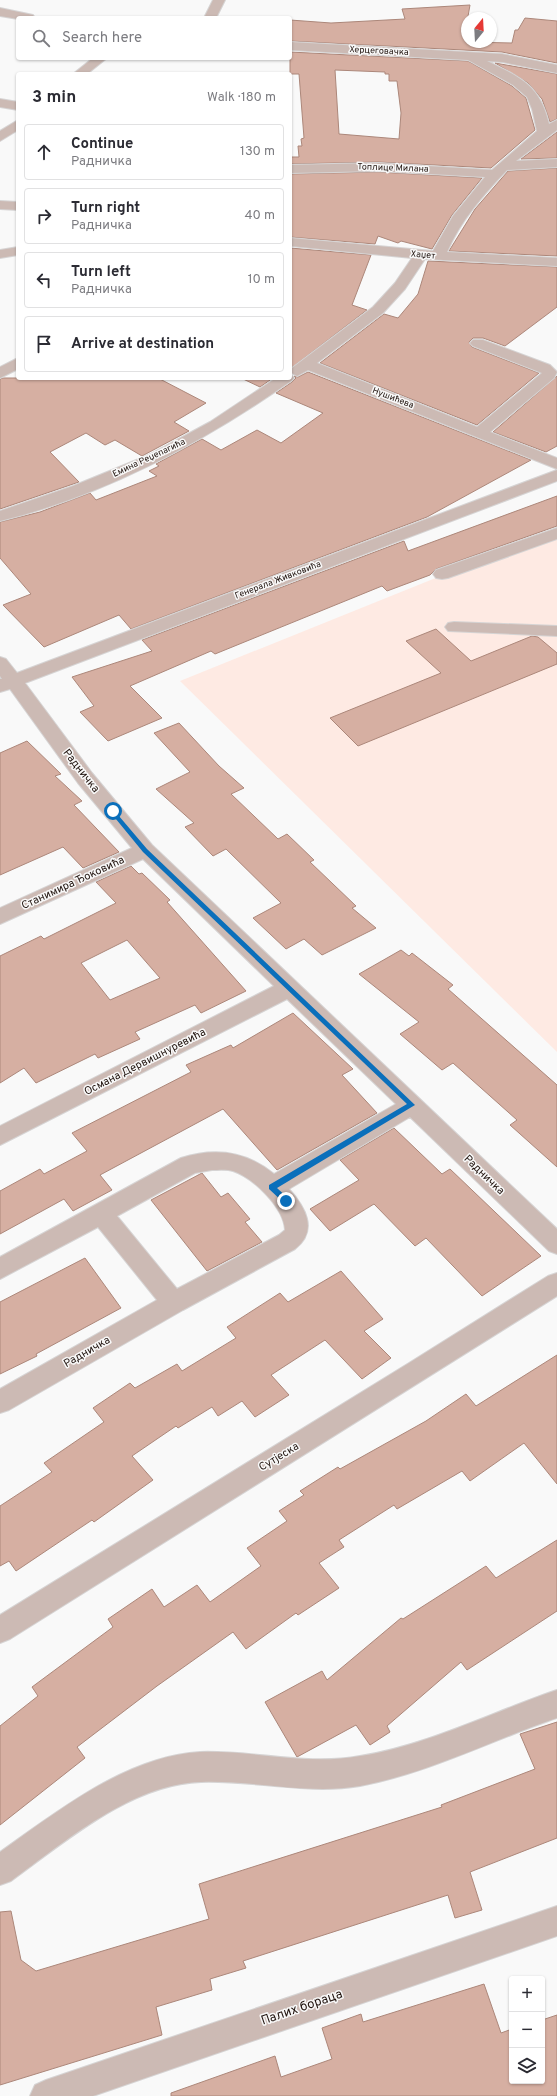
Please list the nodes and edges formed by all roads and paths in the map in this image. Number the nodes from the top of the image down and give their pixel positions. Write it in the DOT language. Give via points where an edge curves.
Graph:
graph roads {
  1 [pos="219,0"];
  2 [pos="0,12"];
  3 [pos="19,16"];
  4 [pos="211,16"];
  5 [pos="292,46"];
  6 [pos="467,56"];
  7 [pos="98,60"];
  8 [pos="557,69"];
  9 [pos="83,72"];
  10 [pos="0,103"];
  11 [pos="16,106"];
  12 [pos="557,124"];
  13 [pos="16,125"];
  14 [pos="544,132"];
  15 [pos="0,137"];
  16 [pos="557,163"];
  17 [pos="292,169"];
  18 [pos="501,170"];
  19 [pos="0,205"];
  20 [pos="16,206"];
  21 [pos="292,242"];
  22 [pos="16,251"];
  23 [pos="0,254"];
  24 [pos="421,255"];
  25 [pos="438,257"];
  26 [pos="557,262"];
  27 [pos="478,344"];
  28 [pos="16,364"];
  29 [pos="306,364"];
  30 [pos="0,373"];
  31 [pos="292,374"];
  32 [pos="283,380"];
  33 [pos="480,432"];
  34 [pos="557,464"];
  35 [pos="557,475"];
  36 [pos="0,516"];
  37 [pos="557,533"];
  38 [pos="442,574"];
  39 [pos="454,627"];
  40 [pos="557,631"];
  41 [pos="0,663"];
  42 [pos="6,683"];
  43 [pos="145,850"];
  44 [pos="0,917"];
  45 [pos="289,988"];
  46 [pos="412,1105"];
  47 [pos="0,1136"];
  48 [pos="272,1187"];
  49 [pos="101,1214"];
  50 [pos="555,1239"];
  51 [pos="0,1269"];
  52 [pos="557,1283"];
  53 [pos="174,1303"];
  54 [pos="0,1402"];
  55 [pos="0,1630"];
  56 [pos="557,1704"];
  57 [pos="0,1870"];
  58 [pos="557,1921"];
  59 [pos="46,2096"];
  1 -- 4 [label="street"];
  2 -- 3 [label="street"];
  5 -- 6 [label="street, Херцеговачка"];
  6 -- 8 [label="street, Херцеговачка" via="513,60"];
  6 -- 14 [label="street, Херцеговачка" via="507,78 532,96"];
  7 -- 9 [label="street"];
  10 -- 11 [label="street"];
  12 -- 14 [label="street"];
  13 -- 15 [label="street"];
  14 -- 18 [label="street"];
  16 -- 18 [label="street, Топлице Милана"];
  17 -- 18 [label="street, Топлице Милана" via="378,167"];
  18 -- 25 [label="street" via="453,226"];
  19 -- 20 [label="street"];
  21 -- 24 [label="street, Хаџет"];
  22 -- 23 [label="street"];
  24 -- 25 [label="street, Хаџет"];
  24 -- 29 [label="street" via="400,286 378,310"];
  25 -- 26 [label="street, Хаџет"];
  27 -- 33 [label="street" via="550,372"];
  28 -- 30 [label="street"];
  29 -- 31 [label="street"];
  29 -- 33 [label="street, Нушићева"];
  32 -- 36 [label="street, Емина Реџепагића" via="204,432 168,450 86,486"];
  33 -- 34 [label="street, Нушићева"];
  35 -- 42 [label="street, Генерала Живковића"];
  37 -- 38 [label="street"];
  39 -- 40 [label="street"];
  41 -- 42 [label="street, Радничка"];
  42 -- 43 [label="street, Радничка"];
  43 -- 44 [label="street, Станимира Ђоковића"];
  43 -- 45 [label="street, Радничка"];
  45 -- 46 [label="street, Радничка"];
  45 -- 47 [label="street, Османа Дервишнуревића"];
  46 -- 48 [label="street"];
  46 -- 50 [label="street, Радничка"];
  48 -- 49 [label="street, Радничка" via="246,1166 235,1162 204,1161 175,1171"];
  48 -- 53 [label="street, Радничка" via="292,1211 297,1222 296,1233 287,1242"];
  49 -- 51 [label="street, Радничка"];
  49 -- 53 [label="street"];
  52 -- 55 [label="street, Сутјеска" via="414,1375"];
  53 -- 54 [label="street, Радничка"];
  56 -- 57 [label="street" via="398,1764 358,1772 307,1774 198,1767 153,1776 95,1804"];
  58 -- 59 [label="street, Палих бораца"];
}
